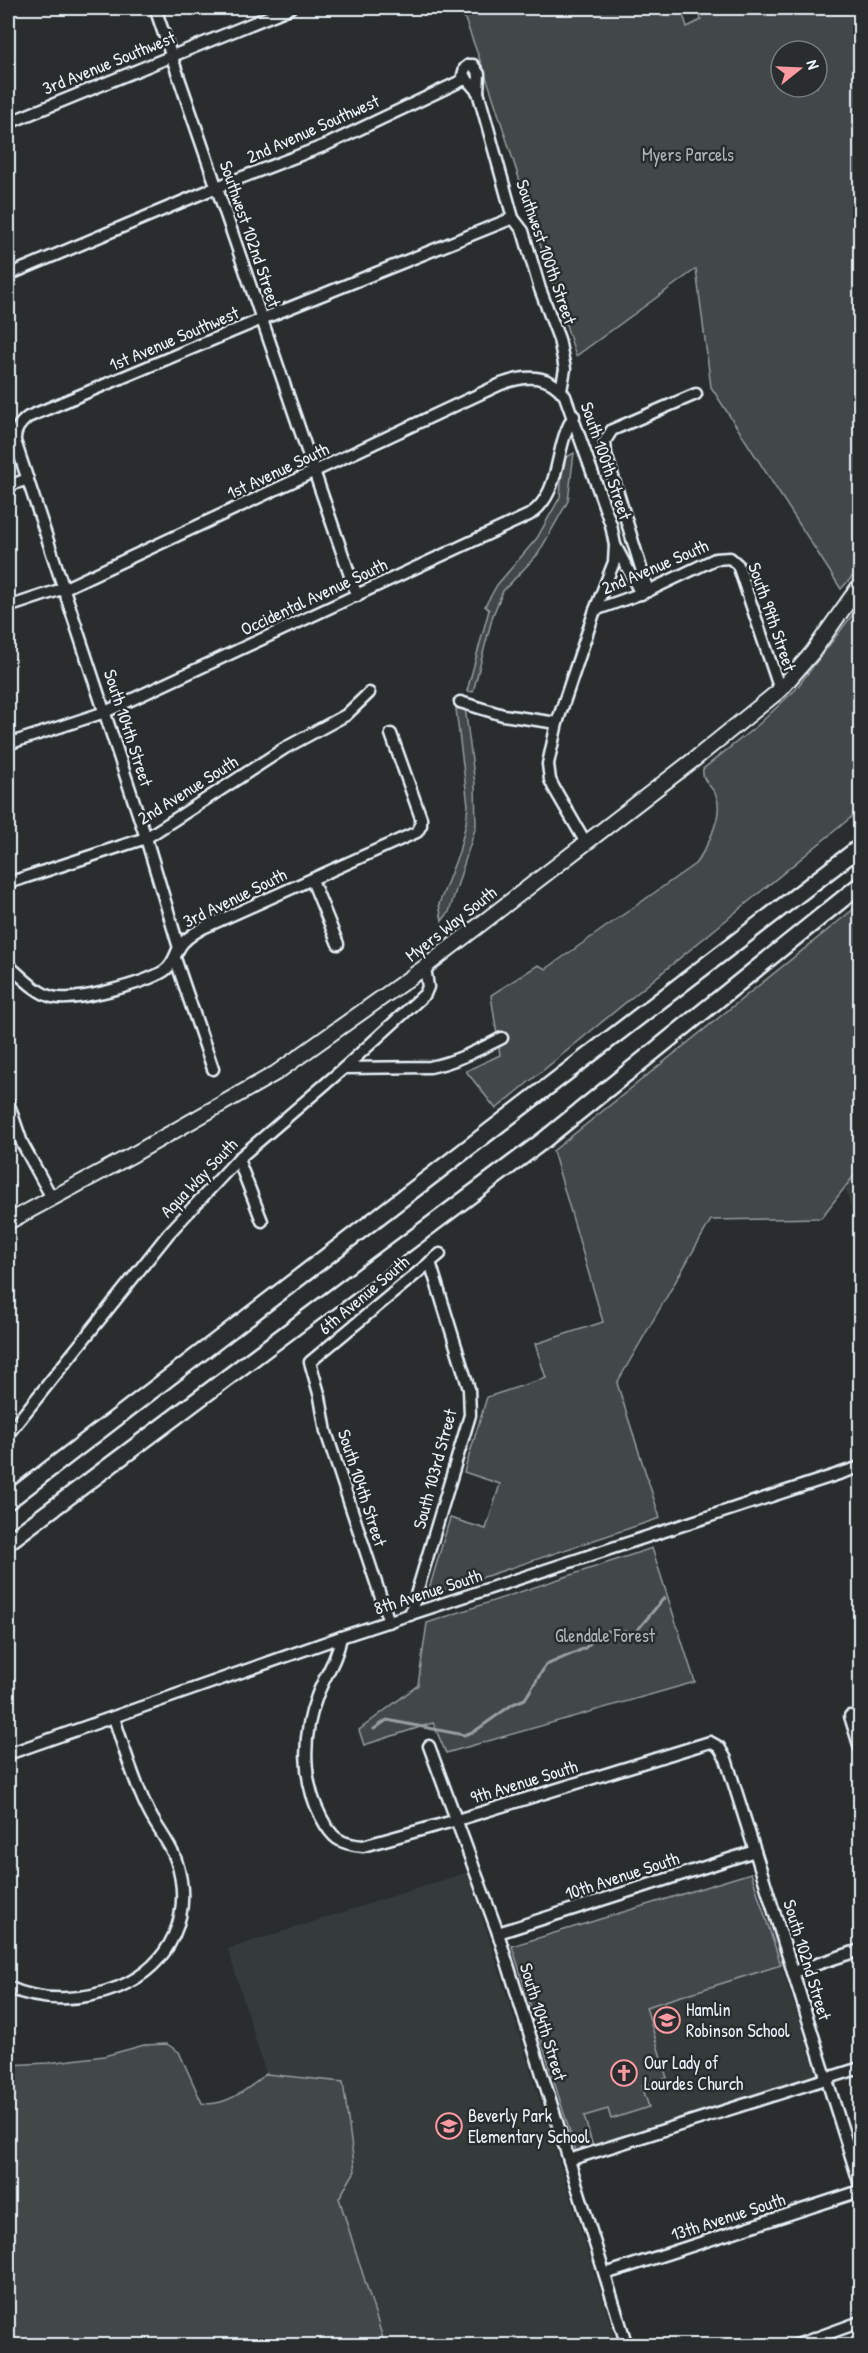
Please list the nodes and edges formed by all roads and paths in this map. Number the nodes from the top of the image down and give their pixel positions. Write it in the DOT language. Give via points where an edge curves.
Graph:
graph roads {
  1 [pos="155,8"];
  2 [pos="290,8"];
  3 [pos="172,56"];
  4 [pos="465,79"];
  5 [pos="478,92"];
  6 [pos="8,123"];
  7 [pos="217,187"];
  8 [pos="513,218"];
  9 [pos="8,275"];
  10 [pos="262,320"];
  11 [pos="561,390"];
  12 [pos="696,394"];
  13 [pos="574,416"];
  14 [pos="17,428"];
  15 [pos="315,472"];
  16 [pos="28,479"];
  17 [pos="8,486"];
  18 [pos="615,545"];
  19 [pos="730,558"];
  20 [pos="861,585"];
  21 [pos="65,588"];
  22 [pos="645,593"];
  23 [pos="357,596"];
  24 [pos="8,607"];
  25 [pos="595,610"];
  26 [pos="780,690"];
  27 [pos="369,693"];
  28 [pos="460,702"];
  29 [pos="105,712"];
  30 [pos="557,723"];
  31 [pos="391,734"];
  32 [pos="8,744"];
  33 [pos="146,838"];
  34 [pos="586,843"];
  35 [pos="861,848"];
  36 [pos="312,880"];
  37 [pos="8,884"];
  38 [pos="861,885"];
  39 [pos="338,944"];
  40 [pos="177,953"];
  41 [pos="8,965"];
  42 [pos="425,967"];
  43 [pos="502,1038"];
  44 [pos="345,1068"];
  45 [pos="213,1069"];
  46 [pos="8,1102"];
  47 [pos="238,1159"];
  48 [pos="52,1198"];
  49 [pos="262,1221"];
  50 [pos="8,1222"];
  51 [pos="440,1254"];
  52 [pos="430,1262"];
  53 [pos="310,1362"];
  54 [pos="8,1434"];
  55 [pos="861,1467"];
  56 [pos="8,1500"];
  57 [pos="8,1542"];
  58 [pos="410,1615"];
  59 [pos="388,1622"];
  60 [pos="341,1637"];
  61 [pos="850,1716"];
  62 [pos="114,1718"];
  63 [pos="429,1746"];
  64 [pos="718,1747"];
  65 [pos="861,1748"];
  66 [pos="8,1754"];
  67 [pos="457,1820"];
  68 [pos="755,1851"];
  69 [pos="498,1933"];
  70 [pos="861,1950"];
  71 [pos="793,1972"];
  72 [pos="8,1987"];
  73 [pos="861,2068"];
  74 [pos="827,2078"];
  75 [pos="569,2160"];
  76 [pos="861,2185"];
  77 [pos="861,2192"];
  78 [pos="605,2274"];
  79 [pos="861,2322"];
  80 [pos="627,2346"];
  81 [pos="794,2346"];
  1 -- 3 [label="street, Southwest 102nd Street"];
  2 -- 3 [label="street, 3rd Avenue Southwest"];
  3 -- 6 [label="street, 3rd Avenue Southwest"];
  3 -- 7 [label="street, Southwest 102nd Street"];
  4 -- 5 [label="street, Southwest 100th Street"];
  4 -- 5 [label="street, Southwest 100th Street" via="465,68 473,65 479,74"];
  4 -- 7 [label="street, 2nd Avenue Southwest" via="326,145"];
  5 -- 8 [label="street, Southwest 100th Street"];
  7 -- 9 [label="street, 2nd Avenue Southwest"];
  7 -- 10 [label="street, Southwest 102nd Street"];
  8 -- 10 [label="street, 1st Avenue Southwest"];
  8 -- 11 [label="street, Southwest 100th Street" via="523,231 559,339 565,369"];
  10 -- 14 [label="street, 1st Avenue Southwest" via="28,417"];
  10 -- 15 [label="street, Southwest 102nd Street"];
  11 -- 13 [label="street, South 100th Street"];
  11 -- 15 [label="street, 1st Avenue South" via="539,377 510,381"];
  12 -- 22 [label="street, South 100th Street" via="612,430 604,441"];
  13 -- 18 [label="street, South 100th Street"];
  13 -- 23 [label="street, Occidental Avenue South" via="563,440 552,488 537,509"];
  14 -- 16 [label="street, South 104th Street" via="15,441"];
  15 -- 21 [label="street, 1st Avenue South"];
  15 -- 23 [label="street"];
  16 -- 17 [label="street"];
  16 -- 21 [label="street, South 104th Street"];
  18 -- 22 [label="street, South 100th Street"];
  18 -- 25 [label="street, South 100th Street" via="614,562"];
  19 -- 22 [label="street, 2nd Avenue South" via="715,559"];
  19 -- 26 [label="street, South 99th Street" via="738,565"];
  20 -- 26 [label="main road, Myers Way South"];
  21 -- 24 [label="street, 1st Avenue South"];
  21 -- 29 [label="street, South 104th Street"];
  22 -- 25 [label="street, 2nd Avenue South"];
  23 -- 29 [label="street, Occidental Avenue South"];
  25 -- 30 [label="street, 2nd Avenue South"];
  26 -- 34 [label="main road, Myers Way South"];
  27 -- 33 [label="street, 2nd Avenue South" via="346,715 285,748"];
  28 -- 30 [label="street" via="503,715"];
  29 -- 32 [label="street, Occidental Avenue South"];
  29 -- 33 [label="street, South 104th Street"];
  30 -- 34 [label="street, 2nd Avenue South" via="548,764 550,780"];
  31 -- 36 [label="street, 3rd Avenue South" via="421,825 417,832"];
  33 -- 37 [label="street, 2nd Avenue South"];
  33 -- 40 [label="street, South 104th Street"];
  34 -- 42 [label="main road, Myers Way South"];
  35 -- 56 [label="highway"];
  36 -- 39 [label="street"];
  36 -- 40 [label="street, 3rd Avenue South" via="203,928 190,936"];
  38 -- 57 [label="highway" via="544,1140"];
  40 -- 41 [label="street, 3rd Avenue South" via="163,972 74,998 54,998"];
  40 -- 45 [label="street, South 104th Street"];
  42 -- 44 [label="street, Aqua Way South" via="425,994"];
  42 -- 48 [label="main road, Myers Way South" via="276,1073"];
  43 -- 44 [label="street" via="464,1057 430,1067"];
  44 -- 47 [label="street, Aqua Way South"];
  46 -- 48 [label="street" via="26,1152"];
  47 -- 49 [label="street"];
  47 -- 54 [label="street, Aqua Way South" via="169,1233"];
  48 -- 50 [label="main road, Myers Way South"];
  51 -- 52 [label="street, 6th Avenue South"];
  52 -- 53 [label="street, 6th Avenue South"];
  52 -- 58 [label="street, South 103rd Street" via="469,1389 470,1415"];
  53 -- 59 [label="street, South 104th Street" via="326,1432"];
  55 -- 58 [label="street, 8th Avenue South"];
  58 -- 59 [label="street, 8th Avenue South"];
  59 -- 60 [label="street, 8th Avenue South"];
  60 -- 62 [label="street, 8th Avenue South"];
  60 -- 67 [label="street, 9th Avenue South" via="338,1656 317,1697 305,1754 310,1788 328,1830 337,1840 363,1845"];
  61 -- 65 [label="street"];
  62 -- 66 [label="street, 8th Avenue South"];
  62 -- 72 [label="street" via="143,1800 176,1860 183,1893 177,1931 155,1964 136,1979 111,1990 42,1998"];
  63 -- 67 [label="street, South 104th Street"];
  64 -- 67 [label="street, 9th Avenue South" via="710,1742"];
  64 -- 68 [label="street, South 102nd Street" via="724,1753"];
  67 -- 69 [label="street, South 104th Street"];
  68 -- 69 [label="street, 10th Avenue South"];
  68 -- 71 [label="street, South 102nd Street"];
  69 -- 75 [label="street, South 104th Street"];
  70 -- 71 [label="street"];
  71 -- 74 [label="street, South 102nd Street"];
  73 -- 74 [label="street"];
  74 -- 75 [label="street"];
  74 -- 76 [label="street, South 102nd Street"];
  75 -- 78 [label="street, South 104th Street"];
  77 -- 78 [label="street, 13th Avenue South"];
  78 -- 80 [label="street, South 104th Street"];
  79 -- 81 [label="street"];
}
